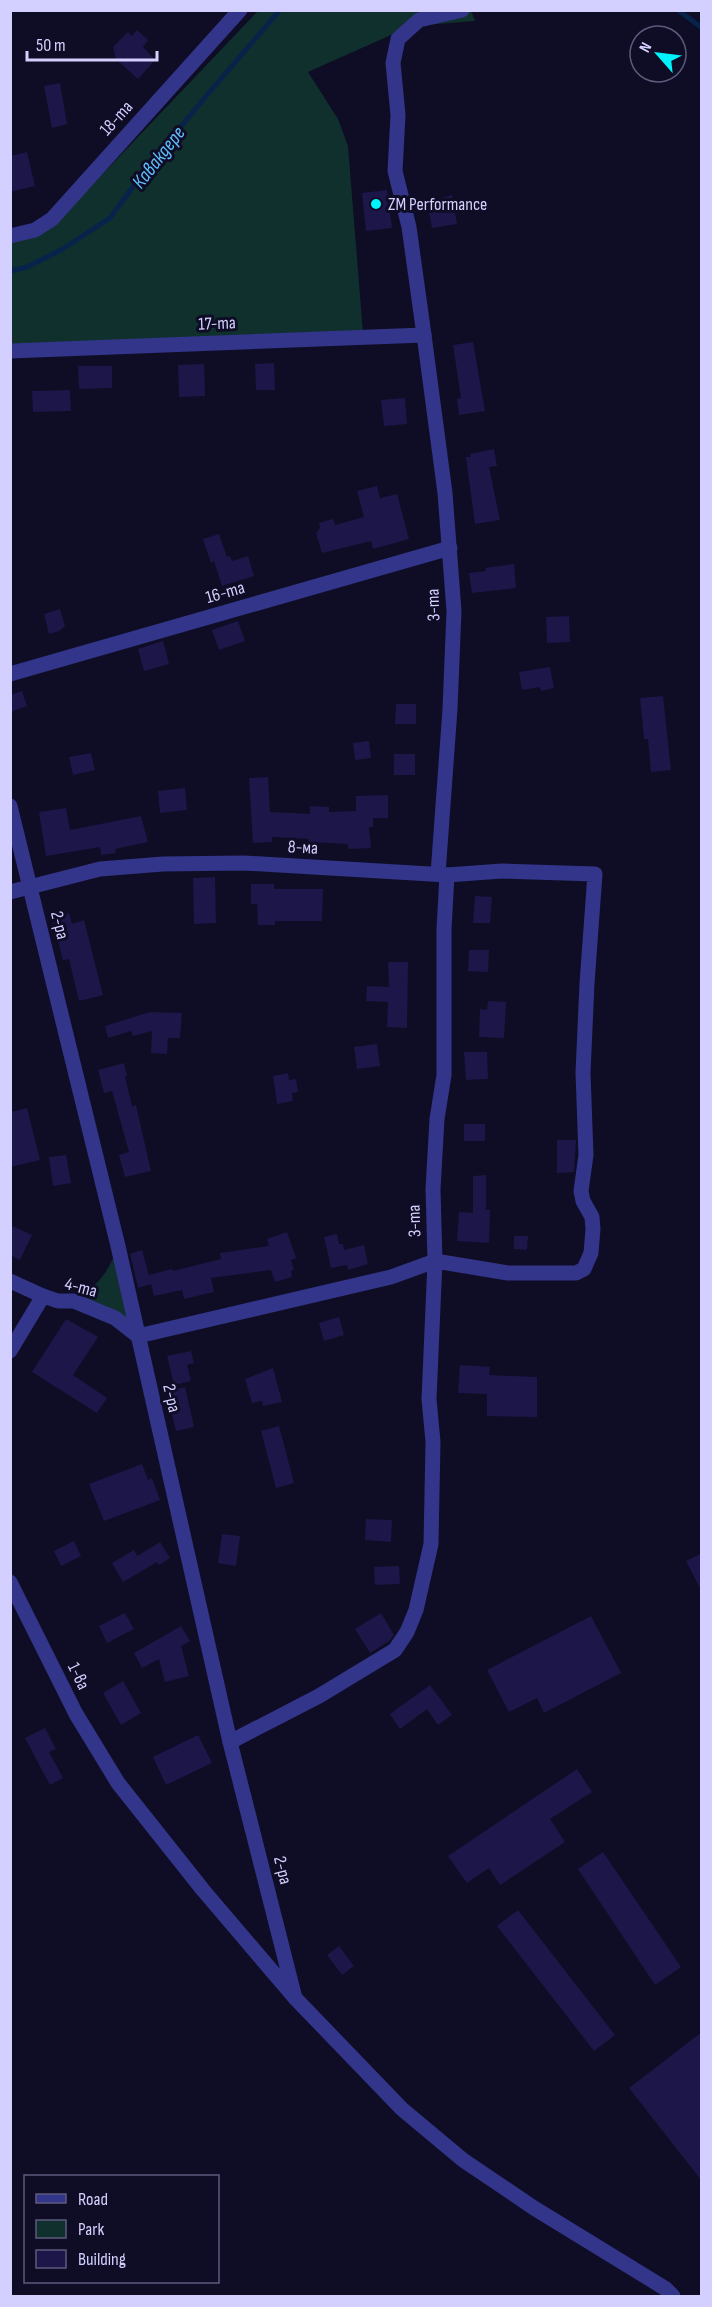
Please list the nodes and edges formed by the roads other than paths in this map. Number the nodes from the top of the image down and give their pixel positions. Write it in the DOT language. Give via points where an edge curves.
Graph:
graph roads {
  1 [pos="240,10"];
  2 [pos="462,10"];
  3 [pos="10,236"];
  4 [pos="424,335"];
  5 [pos="10,351"];
  6 [pos="450,548"];
  7 [pos="10,674"];
  8 [pos="10,806"];
  9 [pos="443,874"];
  10 [pos="31,888"];
  11 [pos="10,892"];
  12 [pos="435,1261"];
  13 [pos="10,1281"];
  14 [pos="44,1296"];
  15 [pos="138,1336"];
  16 [pos="10,1351"];
  17 [pos="10,1582"];
  18 [pos="230,1742"];
  19 [pos="295,1998"];
  20 [pos="673,2296"];
  1 -- 3 [label="street, 18-та" via="52,219 35,230"];
  2 -- 4 [label="street, 3-та" via="419,20 398,39 394,49 399,115 394,171 409,227"];
  4 -- 5 [label="street, 17-та"];
  4 -- 6 [label="street, 3-та"];
  6 -- 7 [label="street, 16-та"];
  6 -- 9 [label="street, 3-та" via="454,638"];
  8 -- 10 [label="street, 2-ра"];
  9 -- 10 [label="street, 8-ма" via="244,863 163,864 100,869"];
  9 -- 12 [label="street, 3-та" via="444,1075 433,1189"];
  9 -- 12 [label="street, 8-ма" via="595,874 586,983 586,1155 581,1191 592,1217 591,1253 584,1269 576,1273 508,1273"];
  10 -- 11 [label="street, 8-ма"];
  10 -- 15 [label="street, 2-ра"];
  12 -- 15 [label="street, 3-та" via="391,1277"];
  12 -- 18 [label="street" via="429,1399 433,1442 431,1544 407,1632 395,1650 319,1696"];
  13 -- 14 [label="street, 4-та"];
  14 -- 15 [label="street, 4-та" via="74,1301 115,1318"];
  14 -- 16 [label="street"];
  15 -- 18 [label="street, 2-ра"];
  17 -- 19 [label="street, 1-ва" via="76,1714 118,1783"];
  18 -- 19 [label="street, 2-ра"];
  19 -- 20 [label="street, 1-ва" via="402,2109 463,2160"];
}
